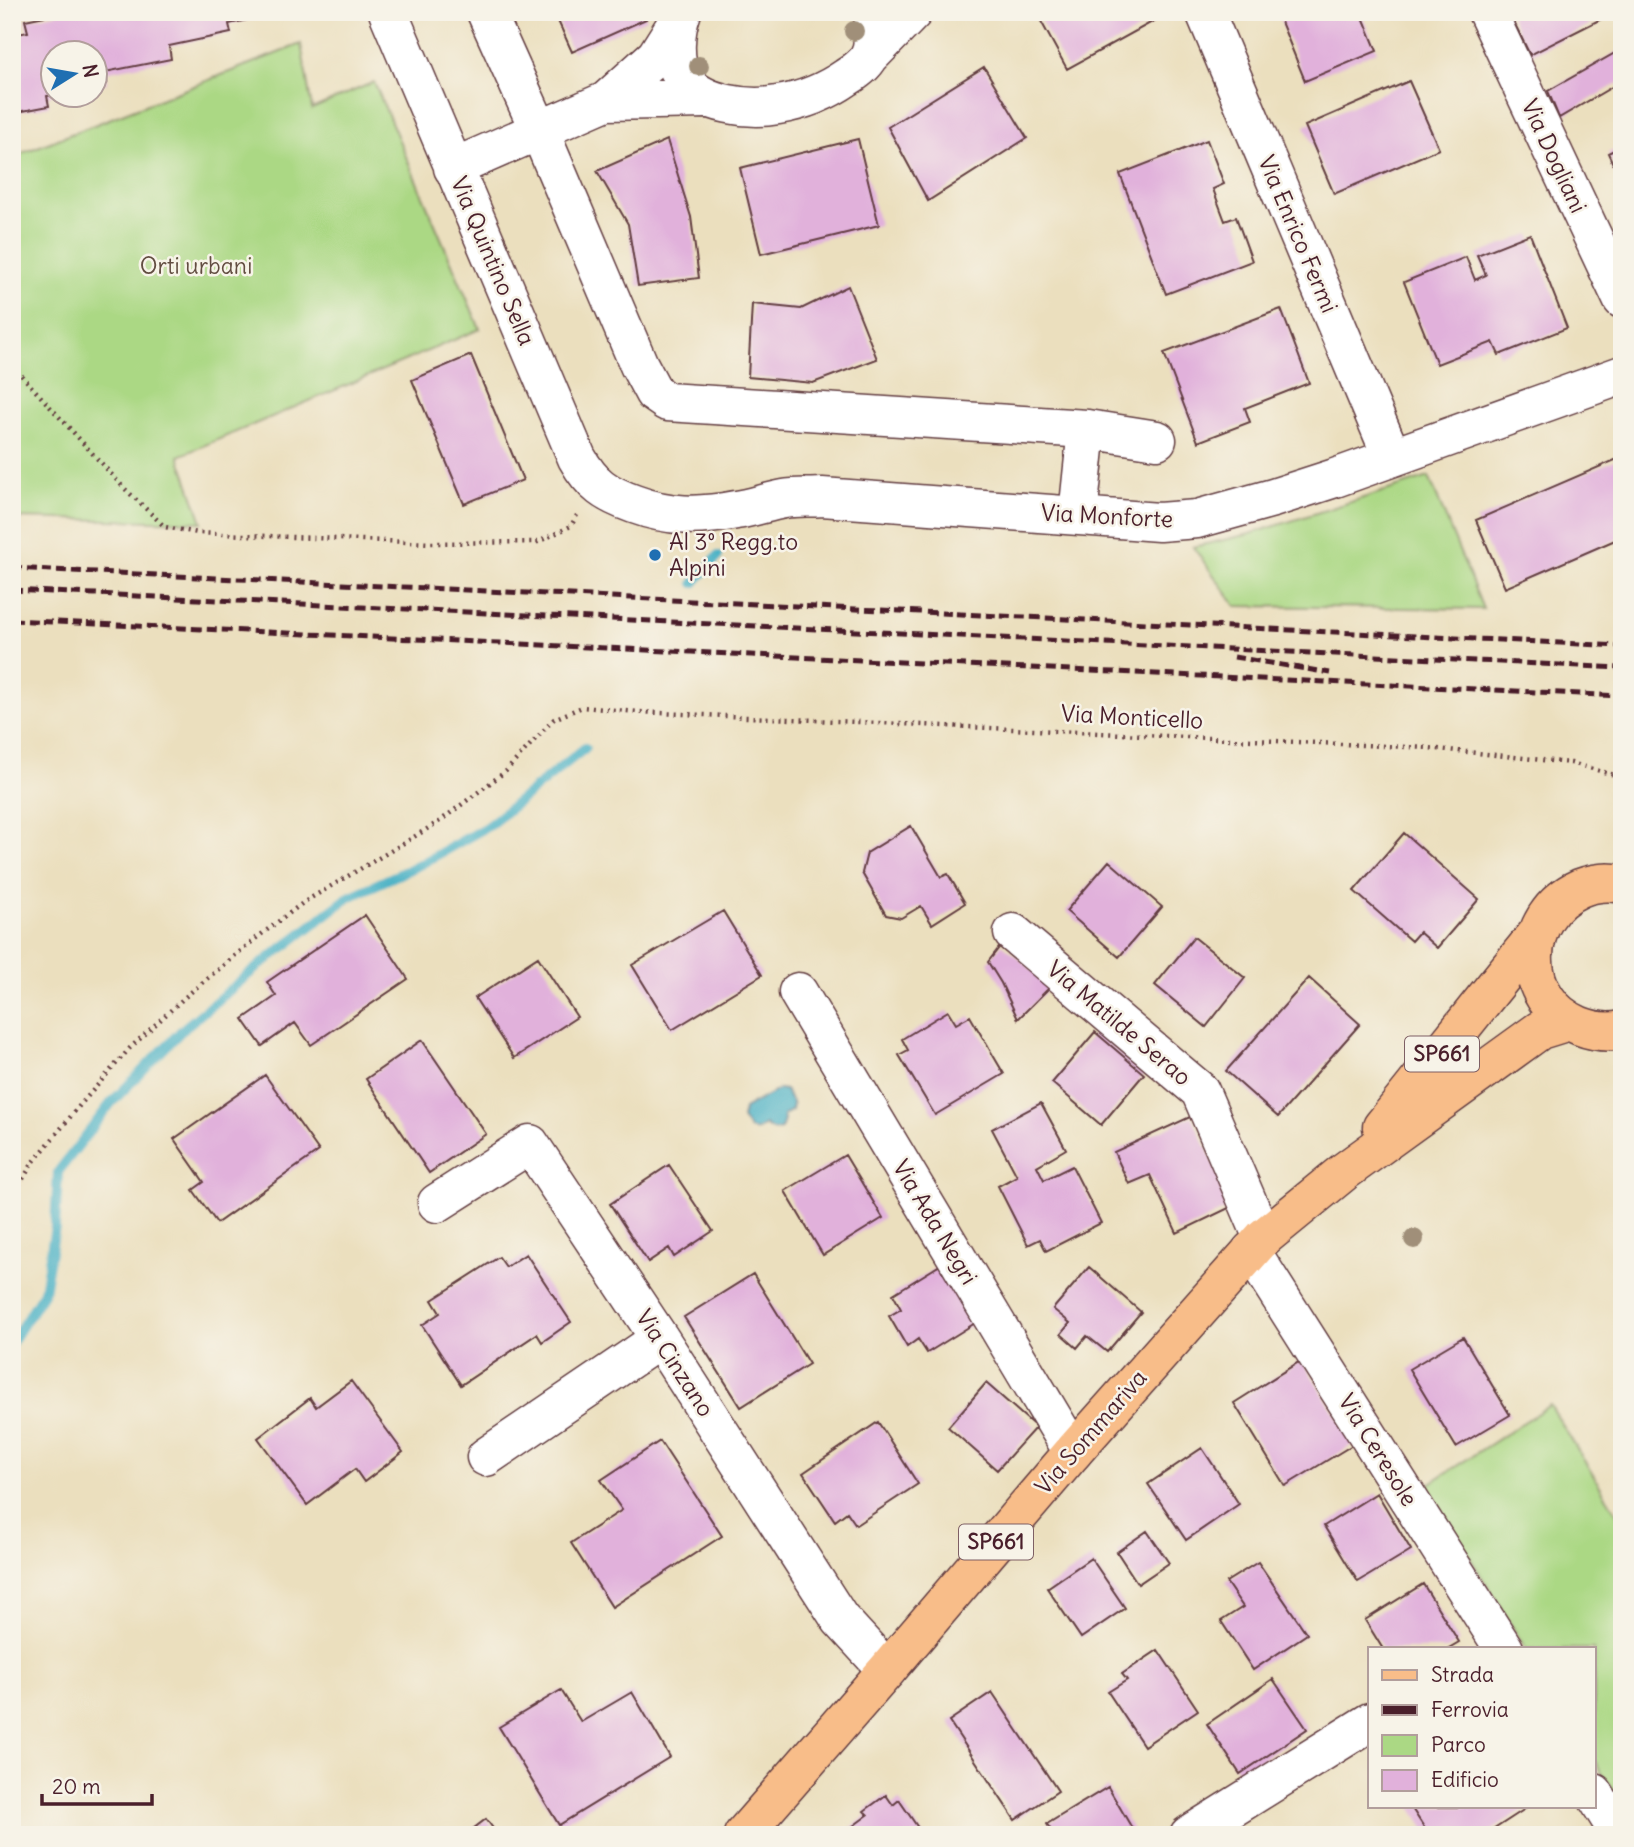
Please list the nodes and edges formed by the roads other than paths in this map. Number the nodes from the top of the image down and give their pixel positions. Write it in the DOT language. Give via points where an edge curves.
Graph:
graph roads {
  1 [pos="388,12"];
  2 [pos="486,12"];
  3 [pos="873,12"];
  4 [pos="913,12"];
  5 [pos="1205,12"];
  6 [pos="1487,12"];
  7 [pos="681,15"];
  8 [pos="870,55"];
  9 [pos="707,99"];
  10 [pos="606,101"];
  11 [pos="539,130"];
  12 [pos="453,168"];
  13 [pos="1622,299"];
  14 [pos="1622,375"];
  15 [pos="1087,429"];
  16 [pos="1157,440"];
  17 [pos="1392,457"];
  18 [pos="605,491"];
  19 [pos="1078,515"];
  20 [pos="1622,866"];
  21 [pos="1605,884"];
  22 [pos="1013,933"];
  23 [pos="1537,934"];
  24 [pos="798,992"];
  25 [pos="1569,1021"];
  26 [pos="1620,1032"];
  27 [pos="1345,1171"];
  28 [pos="437,1203"];
  29 [pos="1257,1244"];
  30 [pos="660,1339"];
  31 [pos="1073,1452"];
  32 [pos="486,1457"];
  33 [pos="1496,1646"];
  34 [pos="887,1670"];
  35 [pos="1368,1723"];
  36 [pos="1596,1796"];
  37 [pos="1618,1834"];
  38 [pos="743,1835"];
  39 [pos="1189,1835"];
  1 -- 12 [label="street, Via Quintino Sella"];
  2 -- 11 [label="street"];
  3 -- 8 [label="street"];
  4 -- 8 [label="street"];
  5 -- 17 [label="street, Via Enrico Fermi"];
  6 -- 13 [label="street, Via Dogliani"];
  7 -- 9 [label="street" via="677,60 684,79"];
  7 -- 10 [label="street" via="656,56"];
  8 -- 9 [label="street" via="856,71 812,96 778,105 744,106"];
  9 -- 10 [label="street"];
  10 -- 11 [label="street"];
  11 -- 12 [label="street"];
  11 -- 15 [label="street" via="639,365 654,393 667,402"];
  12 -- 18 [label="street, Via Quintino Sella" via="577,458 585,473"];
  14 -- 17 [label="street, Via Monforte"];
  15 -- 16 [label="street"];
  15 -- 19 [label="street"];
  17 -- 19 [label="street, Via Monforte" via="1197,519 1159,522"];
  18 -- 19 [label="street, Via Monforte" via="656,512 694,516 784,499 822,497"];
  20 -- 21 [label="street"];
  21 -- 23 [label="main road, Via Sommariva / SP661" via="1566,894 1548,912"];
  22 -- 29 [label="street, Via Matilde Serao" via="1200,1091"];
  23 -- 25 [label="main road, Via Sommariva / SP661" via="1533,959 1537,983 1550,1004"];
  23 -- 27 [label="main road, Via Sommariva / SP661"];
  24 -- 31 [label="street, Via Ada Negri"];
  25 -- 26 [label="main road" via="1591,1030"];
  25 -- 27 [label="main road, Via Sommariva / SP661" via="1540,1030"];
  27 -- 29 [label="main road, Via Sommariva / SP661"];
  28 -- 30 [label="street, Via Cinzano" via="530,1144"];
  29 -- 31 [label="main road, Via Sommariva / SP661"];
  29 -- 33 [label="street, Via Ceresole"];
  30 -- 32 [label="street"];
  30 -- 34 [label="street, Via Cinzano" via="840,1619"];
  31 -- 34 [label="main road, Via Sommariva / SP661"];
  34 -- 38 [label="main road, Via Sommariva / SP661"];
  35 -- 39 [label="street"];
  36 -- 37 [label="street"];
}
